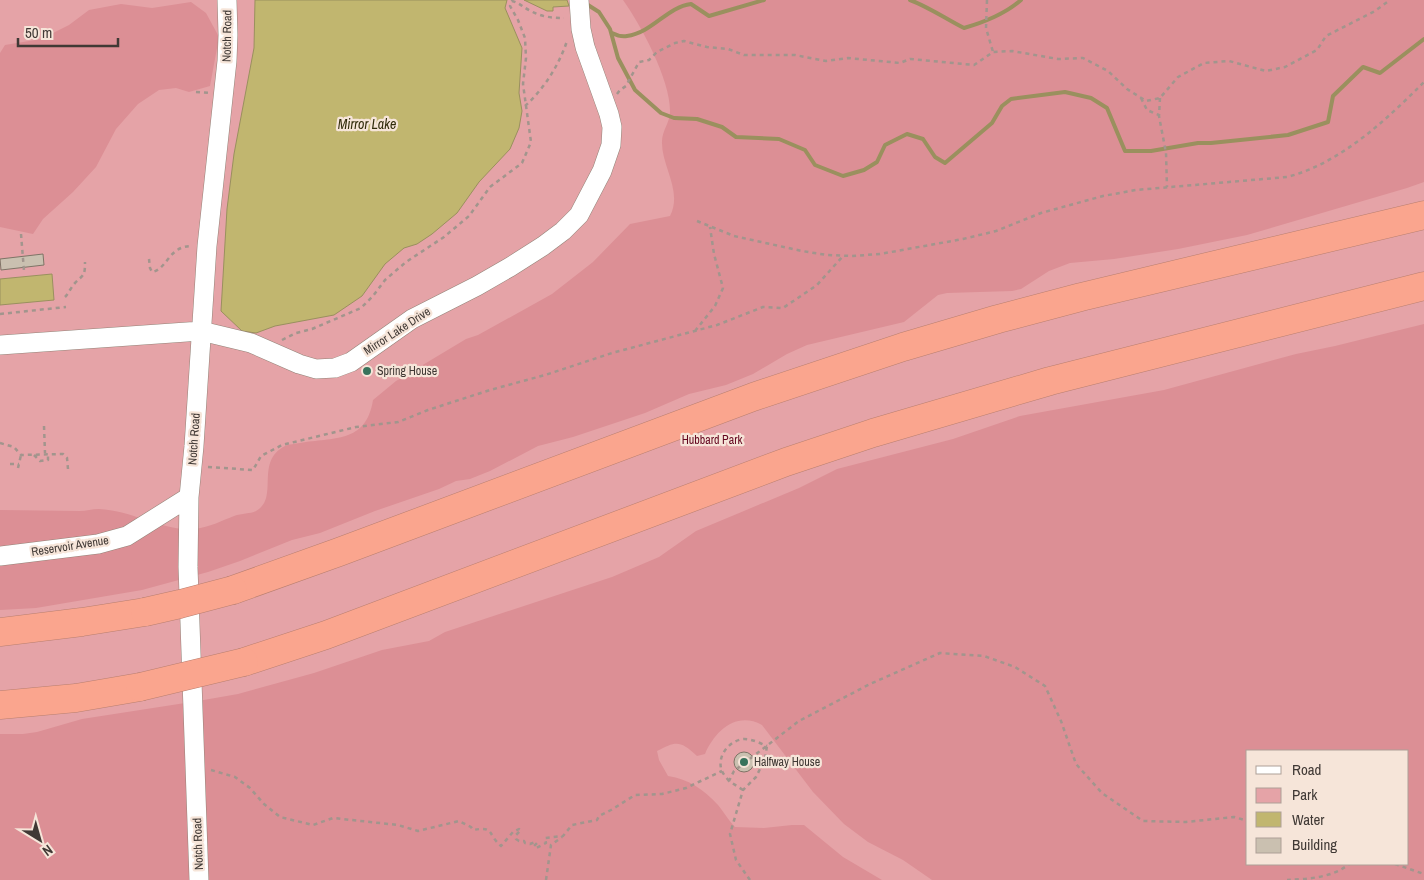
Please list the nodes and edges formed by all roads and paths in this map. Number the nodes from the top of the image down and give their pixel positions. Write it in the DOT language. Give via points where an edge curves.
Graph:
graph roads {
  1 [pos="227,0"];
  2 [pos="579,0"];
  3 [pos="987,0"];
  4 [pos="1390,0"];
  5 [pos="566,18"];
  6 [pos="568,38"];
  7 [pos="993,52"];
  8 [pos="1424,82"];
  9 [pos="626,86"];
  10 [pos="1140,97"];
  11 [pos="1160,98"];
  12 [pos="525,106"];
  13 [pos="1159,115"];
  14 [pos="1168,188"];
  15 [pos="1424,216"];
  16 [pos="697,221"];
  17 [pos="710,227"];
  18 [pos="21,234"];
  19 [pos="207,246"];
  20 [pos="843,256"];
  21 [pos="149,258"];
  22 [pos="85,262"];
  23 [pos="24,271"];
  24 [pos="1424,286"];
  25 [pos="65,297"];
  26 [pos="66,306"];
  27 [pos="0,314"];
  28 [pos="201,330"];
  29 [pos="694,332"];
  30 [pos="0,345"];
  31 [pos="265,349"];
  32 [pos="44,426"];
  33 [pos="0,443"];
  34 [pos="47,453"];
  35 [pos="21,455"];
  36 [pos="33,455"];
  37 [pos="10,464"];
  38 [pos="193,466"];
  39 [pos="68,469"];
  40 [pos="190,497"];
  41 [pos="0,556"];
  42 [pos="0,632"];
  43 [pos="0,705"];
  44 [pos="767,746"];
  45 [pos="195,764"];
  46 [pos="722,771"];
  47 [pos="729,781"];
  48 [pos="743,790"];
  49 [pos="1246,820"];
  50 [pos="563,836"];
  51 [pos="1347,865"];
  52 [pos="1398,865"];
  53 [pos="1424,874"];
  54 [pos="199,880"];
  55 [pos="546,880"];
  56 [pos="750,880"];
  57 [pos="1286,880"];
  1 -- 19 [label="street, Notch Road" via="227,61"];
  2 -- 31 [label="street, Mirror Lake Drive" via="585,48 612,127 611,145 602,171 578,215 543,246 477,286 412,319 351,362 335,368 316,369"];
  3 -- 7 [label="path" via="986,28"];
  4 -- 11 [label="path" via="1326,36 1317,50 1286,67 1266,71 1228,61 1204,63 1178,77"];
  5 -- 12 [label="path" via="551,18 531,12 512,1 510,6 525,38 522,84"];
  6 -- 12 [label="path" via="547,81"];
  7 -- 9 [label="path" via="974,65 910,59 900,63 848,58 826,61 795,55 744,55 684,41 639,62"];
  7 -- 10 [label="path" via="1058,59 1083,58 1108,71"];
  8 -- 14 [label="path" via="1343,152 1306,172 1287,177"];
  10 -- 11 [label="path" via="1146,101"];
  10 -- 13 [label="path" via="1147,110"];
  11 -- 13 [label="path"];
  12 -- 31 [label="path" via="531,142 522,163 490,187 469,216 406,262 361,308 312,329 296,332"];
  13 -- 14 [label="path"];
  14 -- 20 [label="path" via="1136,190 1080,202 962,240 880,254"];
  15 -- 42 [label="highway, bridge" via="1045,306 903,347 752,397 233,590 145,612"];
  16 -- 17 [label="path"];
  17 -- 20 [label="path" via="734,236 802,251"];
  17 -- 29 [label="path" via="723,288 715,306"];
  18 -- 23 [label="path"];
  19 -- 21 [label="path" via="186,246 177,250 157,271 152,272"];
  19 -- 28 [label="street, Notch Road"];
  20 -- 29 [label="path" via="817,285 783,308 763,307"];
  22 -- 25 [label="path" via="83,277"];
  24 -- 43 [label="highway, bridge" via="1050,381 873,433 786,462 333,632 244,662 140,687 76,698"];
  26 -- 27 [label="path"];
  28 -- 30 [label="street, Mirror Lake Drive"];
  28 -- 31 [label="street, Mirror Lake Drive"];
  28 -- 38 [label="street, Notch Road"];
  29 -- 38 [label="path" via="612,353 398,422 356,426 282,445 262,456 253,470"];
  32 -- 34 [label="path"];
  33 -- 35 [label="path" via="14,447"];
  34 -- 36 [label="path"];
  34 -- 36 [label="path" via="48,460 40,461"];
  34 -- 39 [label="path" via="66,456"];
  35 -- 36 [label="path"];
  35 -- 37 [label="path" via="18,466"];
  38 -- 40 [label="street, Notch Road"];
  40 -- 41 [label="street, Reservoir Avenue" via="126,536 98,544"];
  40 -- 45 [label="street, Notch Road" via="188,567"];
  44 -- 46 [label="path" via="742,739 730,744 722,753"];
  44 -- 47 [label="path" via="734,771"];
  44 -- 48 [label="path" via="756,777"];
  44 -- 49 [label="path" via="799,721 940,653 984,656 1015,668 1045,686 1076,764 1102,793 1143,821 1186,822 1234,817"];
  45 -- 50 [label="path" via="235,777 280,817 313,825 333,818 418,831 459,821 473,830 488,829 501,846 519,829 516,839 530,844 535,842 536,848 546,843 544,838"];
  45 -- 54 [label="street, Notch Road"];
  46 -- 47 [label="path"];
  46 -- 50 [label="path" via="686,788 662,794 636,795 597,820 572,825"];
  47 -- 48 [label="path"];
  48 -- 56 [label="path" via="730,834 736,860"];
  50 -- 55 [label="path" via="552,845"];
  51 -- 57 [label="path" via="1306,879"];
  52 -- 53 [label="path"];
}
